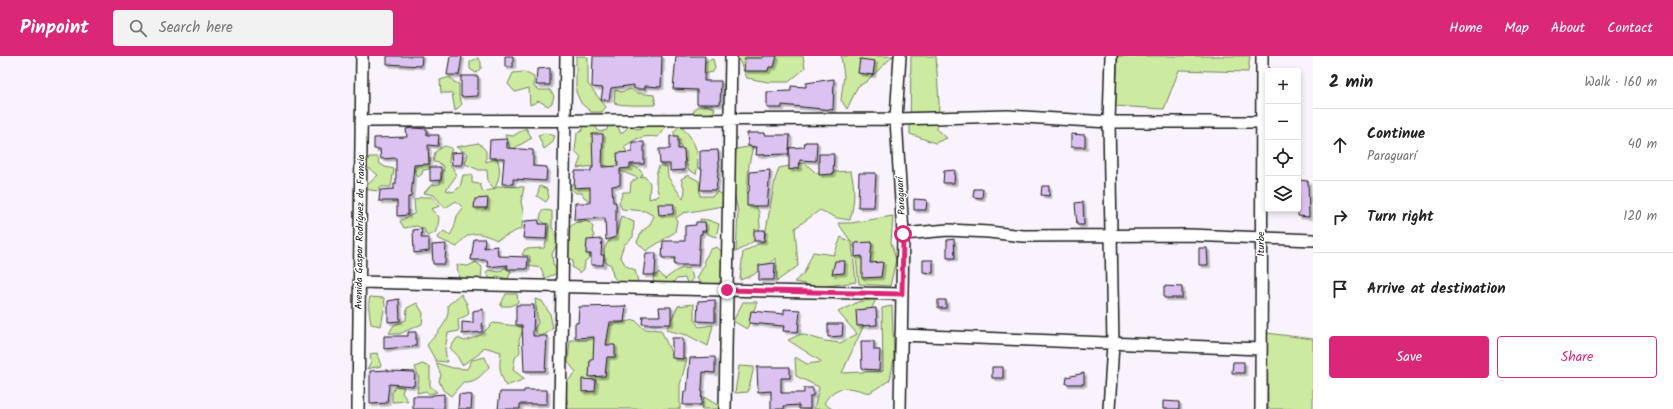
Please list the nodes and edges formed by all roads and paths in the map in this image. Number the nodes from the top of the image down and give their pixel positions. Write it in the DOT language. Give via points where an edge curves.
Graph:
graph roads {
  1 [pos="362,56"];
  2 [pos="566,56"];
  3 [pos="731,56"];
  4 [pos="900,56"];
  5 [pos="1110,56"];
  6 [pos="1262,56"];
  7 [pos="896,119"];
  8 [pos="565,120"];
  9 [pos="730,120"];
  10 [pos="361,121"];
  11 [pos="1109,122"];
  12 [pos="1261,122"];
  13 [pos="903,234"];
  14 [pos="1111,235"];
  15 [pos="1261,239"];
  16 [pos="1313,240"];
  17 [pos="360,282"];
  18 [pos="562,286"];
  19 [pos="727,290"];
  20 [pos="902,294"];
  21 [pos="901,335"];
  22 [pos="1113,344"];
  23 [pos="1261,349"];
  24 [pos="358,409"];
  25 [pos="560,409"];
  26 [pos="725,409"];
  27 [pos="900,409"];
  28 [pos="1109,409"];
  29 [pos="1260,409"];
  1 -- 10 [label="street, Avenida Gaspar Rodríguez de Francia"];
  2 -- 8 [label="street"];
  3 -- 9 [label="street"];
  4 -- 7 [label="street, Paraguarí"];
  5 -- 11 [label="street"];
  6 -- 12 [label="street, Iturbe"];
  7 -- 9 [label="street"];
  7 -- 11 [label="street" via="1008,116"];
  7 -- 13 [label="street, Paraguarí"];
  8 -- 9 [label="street"];
  8 -- 10 [label="street"];
  8 -- 18 [label="street"];
  9 -- 19 [label="street"];
  10 -- 17 [label="street, Avenida Gaspar Rodríguez de Francia"];
  11 -- 12 [label="street"];
  11 -- 14 [label="street"];
  12 -- 15 [label="street, Iturbe"];
  13 -- 14 [label="street" via="948,230 1023,236"];
  13 -- 20 [label="street, Paraguarí"];
  14 -- 15 [label="street" via="1189,235"];
  14 -- 22 [label="street"];
  15 -- 16 [label="street"];
  15 -- 23 [label="street, Iturbe"];
  17 -- 18 [label="street"];
  17 -- 24 [label="street, Avenida Gaspar Rodríguez de Francia"];
  18 -- 19 [label="street"];
  18 -- 25 [label="street"];
  19 -- 20 [label="street"];
  19 -- 26 [label="street"];
  20 -- 21 [label="street, Paraguarí"];
  21 -- 22 [label="street"];
  21 -- 27 [label="street, Paraguarí"];
  22 -- 23 [label="street"];
  22 -- 28 [label="street"];
  23 -- 29 [label="street, Iturbe"];
}
